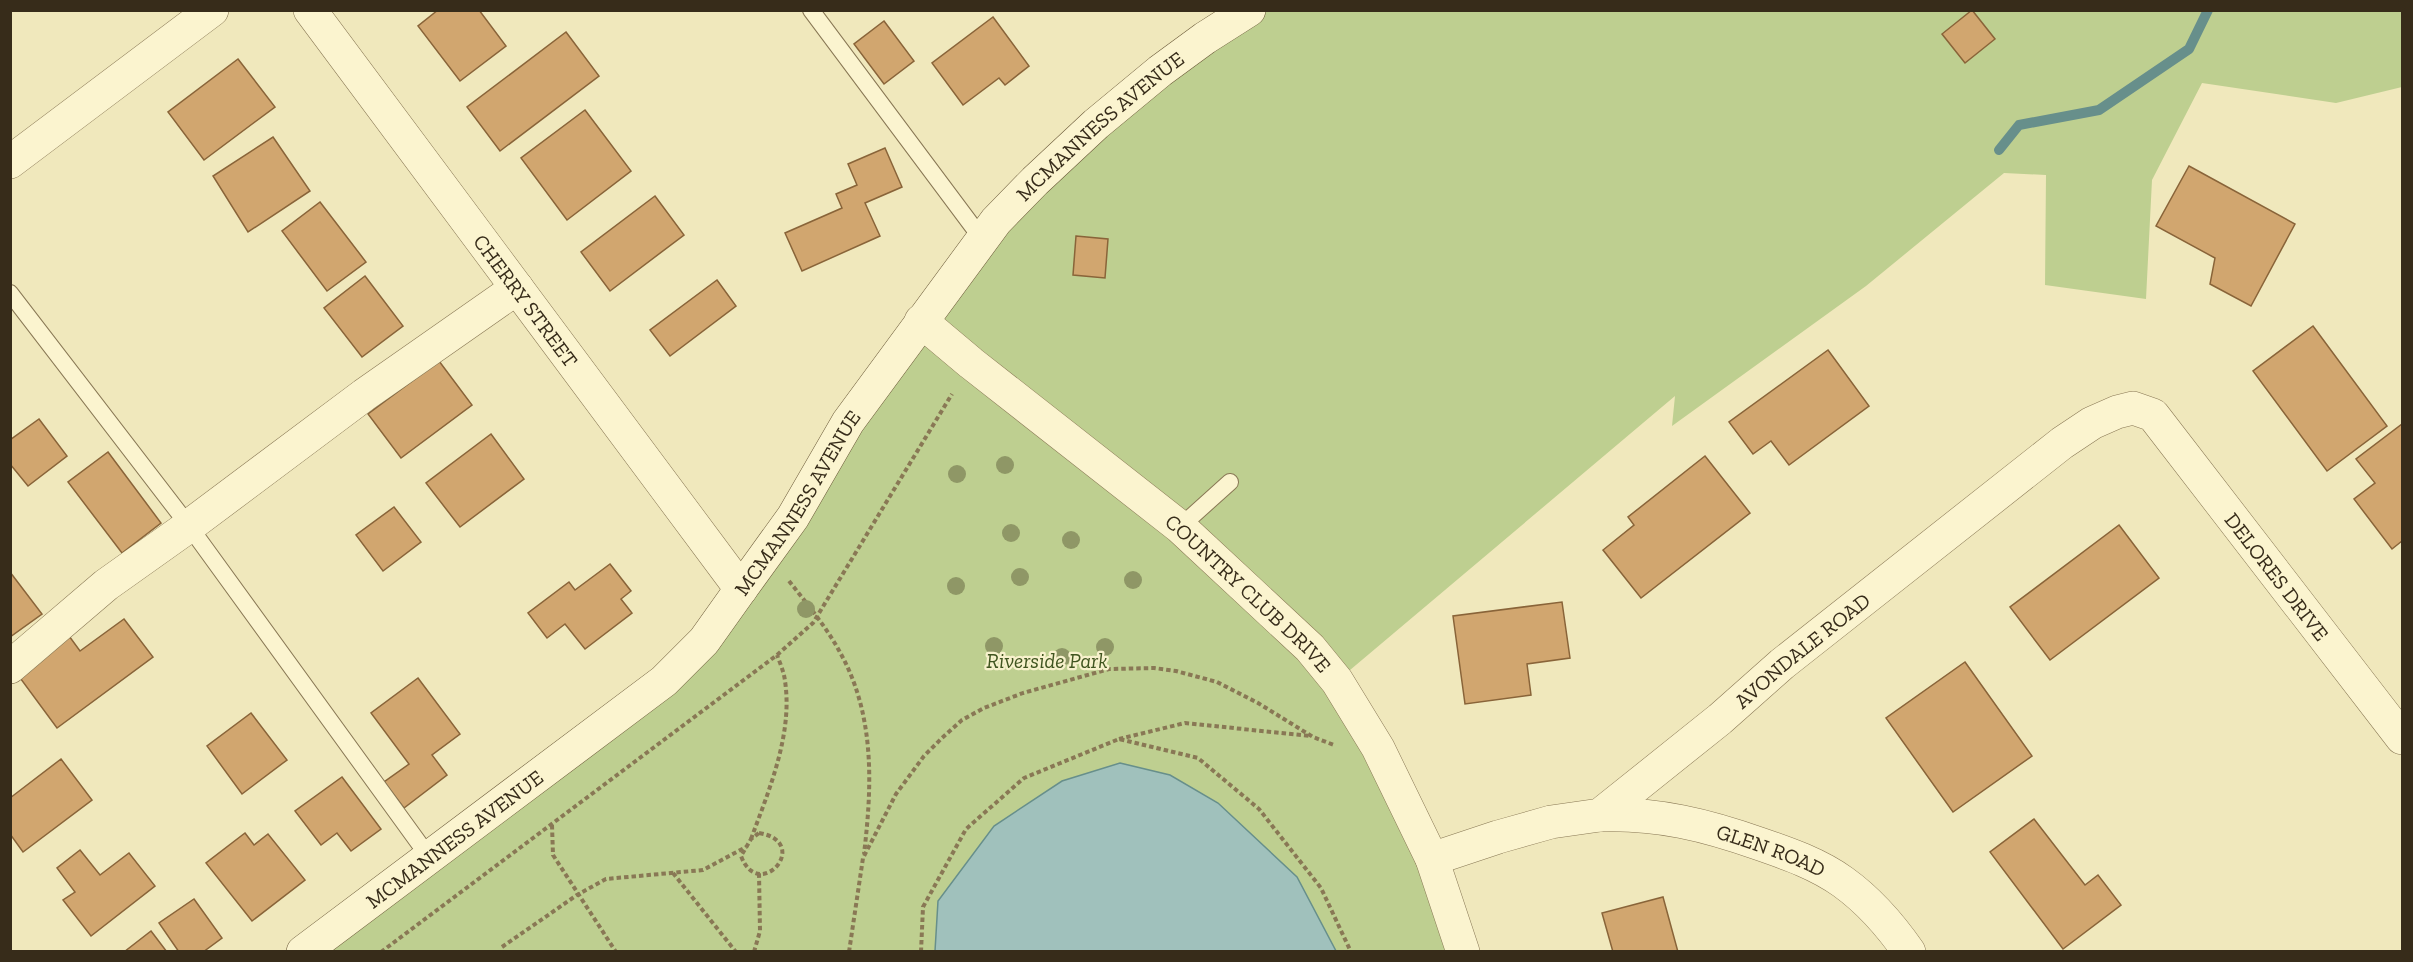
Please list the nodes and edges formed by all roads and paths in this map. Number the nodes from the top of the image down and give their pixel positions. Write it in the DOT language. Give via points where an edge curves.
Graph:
graph roads {
  1 [pos="212,10"];
  2 [pos="310,10"];
  3 [pos="811,10"];
  4 [pos="1249,10"];
  5 [pos="10,162"];
  6 [pos="982,238"];
  7 [pos="517,288"];
  8 [pos="10,292"];
  9 [pos="921,321"];
  10 [pos="2153,415"];
  11 [pos="1230,482"];
  12 [pos="189,526"];
  13 [pos="1180,527"];
  14 [pos="762,560"];
  15 [pos="741,589"];
  16 [pos="777,655"];
  17 [pos="10,667"];
  18 [pos="1313,737"];
  19 [pos="2403,738"];
  20 [pos="1119,739"];
  21 [pos="1378,748"];
  22 [pos="1600,815"];
  23 [pos="552,824"];
  24 [pos="751,839"];
  25 [pos="746,847"];
  26 [pos="429,857"];
  27 [pos="863,858"];
  28 [pos="1432,859"];
  29 [pos="672,873"];
  30 [pos="759,873"];
  31 [pos="577,895"];
  32 [pos="502,947"];
  33 [pos="303,951"];
  34 [pos="616,951"];
  35 [pos="736,951"];
  36 [pos="754,951"];
  37 [pos="849,951"];
  38 [pos="921,951"];
  39 [pos="1351,951"];
  40 [pos="1463,951"];
  41 [pos="1909,951"];
  1 -- 5 [label="street"];
  2 -- 7 [label="street, CHERRY STREET"];
  3 -- 6 [label="lane"];
  4 -- 6 [label="street, MCMANNESS AVENUE" via="1160,71 1096,124"];
  6 -- 9 [label="street, MCMANNESS AVENUE"];
  7 -- 12 [label="street" via="364,395"];
  7 -- 15 [label="street, CHERRY STREET"];
  8 -- 12 [label="lane"];
  9 -- 13 [label="street, COUNTRY CLUB DRIVE"];
  9 -- 14 [label="street, MCMANNESS AVENUE" via="848,422 793,517"];
  10 -- 19 [label="street, DELORES DRIVE"];
  10 -- 22 [label="street, AVONDALE ROAD" via="2133,408 2117,412 2062,443 1782,664"];
  11 -- 13 [label="lane"];
  12 -- 17 [label="street" via="106,585"];
  12 -- 26 [label="lane"];
  13 -- 21 [label="street, COUNTRY CLUB DRIVE" via="1310,648 1337,681"];
  14 -- 15 [label="street, MCMANNESS AVENUE"];
  14 -- 27 [label="path" via="788,580 817,616 843,656 863,712 869,740 870,806"];
  15 -- 26 [label="street, MCMANNESS AVENUE" via="704,640 664,681"];
  16 -- 24 [label="path" via="785,680 786,713 776,765"];
  18 -- 20 [label="path" via="1185,723"];
  18 -- 21 [label="path" via="1345,749"];
  18 -- 27 [label="path" via="1217,682 1176,671 1109,669 1071,679 1023,693 962,720 924,756 896,794"];
  20 -- 38 [label="path" via="1024,778 966,829 923,907"];
  20 -- 39 [label="path" via="1198,758 1259,809 1321,888"];
  21 -- 28 [label="street, COUNTRY CLUB DRIVE"];
  22 -- 28 [label="street" via="1551,822"];
  22 -- 41 [label="street, GLEN ROAD" via="1664,817 1717,829 1796,856 1844,883"];
  23 -- 31 [label="path" via="553,855"];
  24 -- 25 [label="path"];
  24 -- 30 [label="path" via="759,832 770,834 783,851 775,870"];
  25 -- 29 [label="path" via="703,870"];
  25 -- 30 [label="path" via="741,856 745,866"];
  26 -- 33 [label="street, MCMANNESS AVENUE"];
  27 -- 37 [label="path"];
  28 -- 40 [label="street, COUNTRY CLUB DRIVE"];
  29 -- 31 [label="path" via="606,879"];
  29 -- 35 [label="path"];
  30 -- 36 [label="path" via="760,932"];
  31 -- 32 [label="path"];
  31 -- 34 [label="path"];
}
